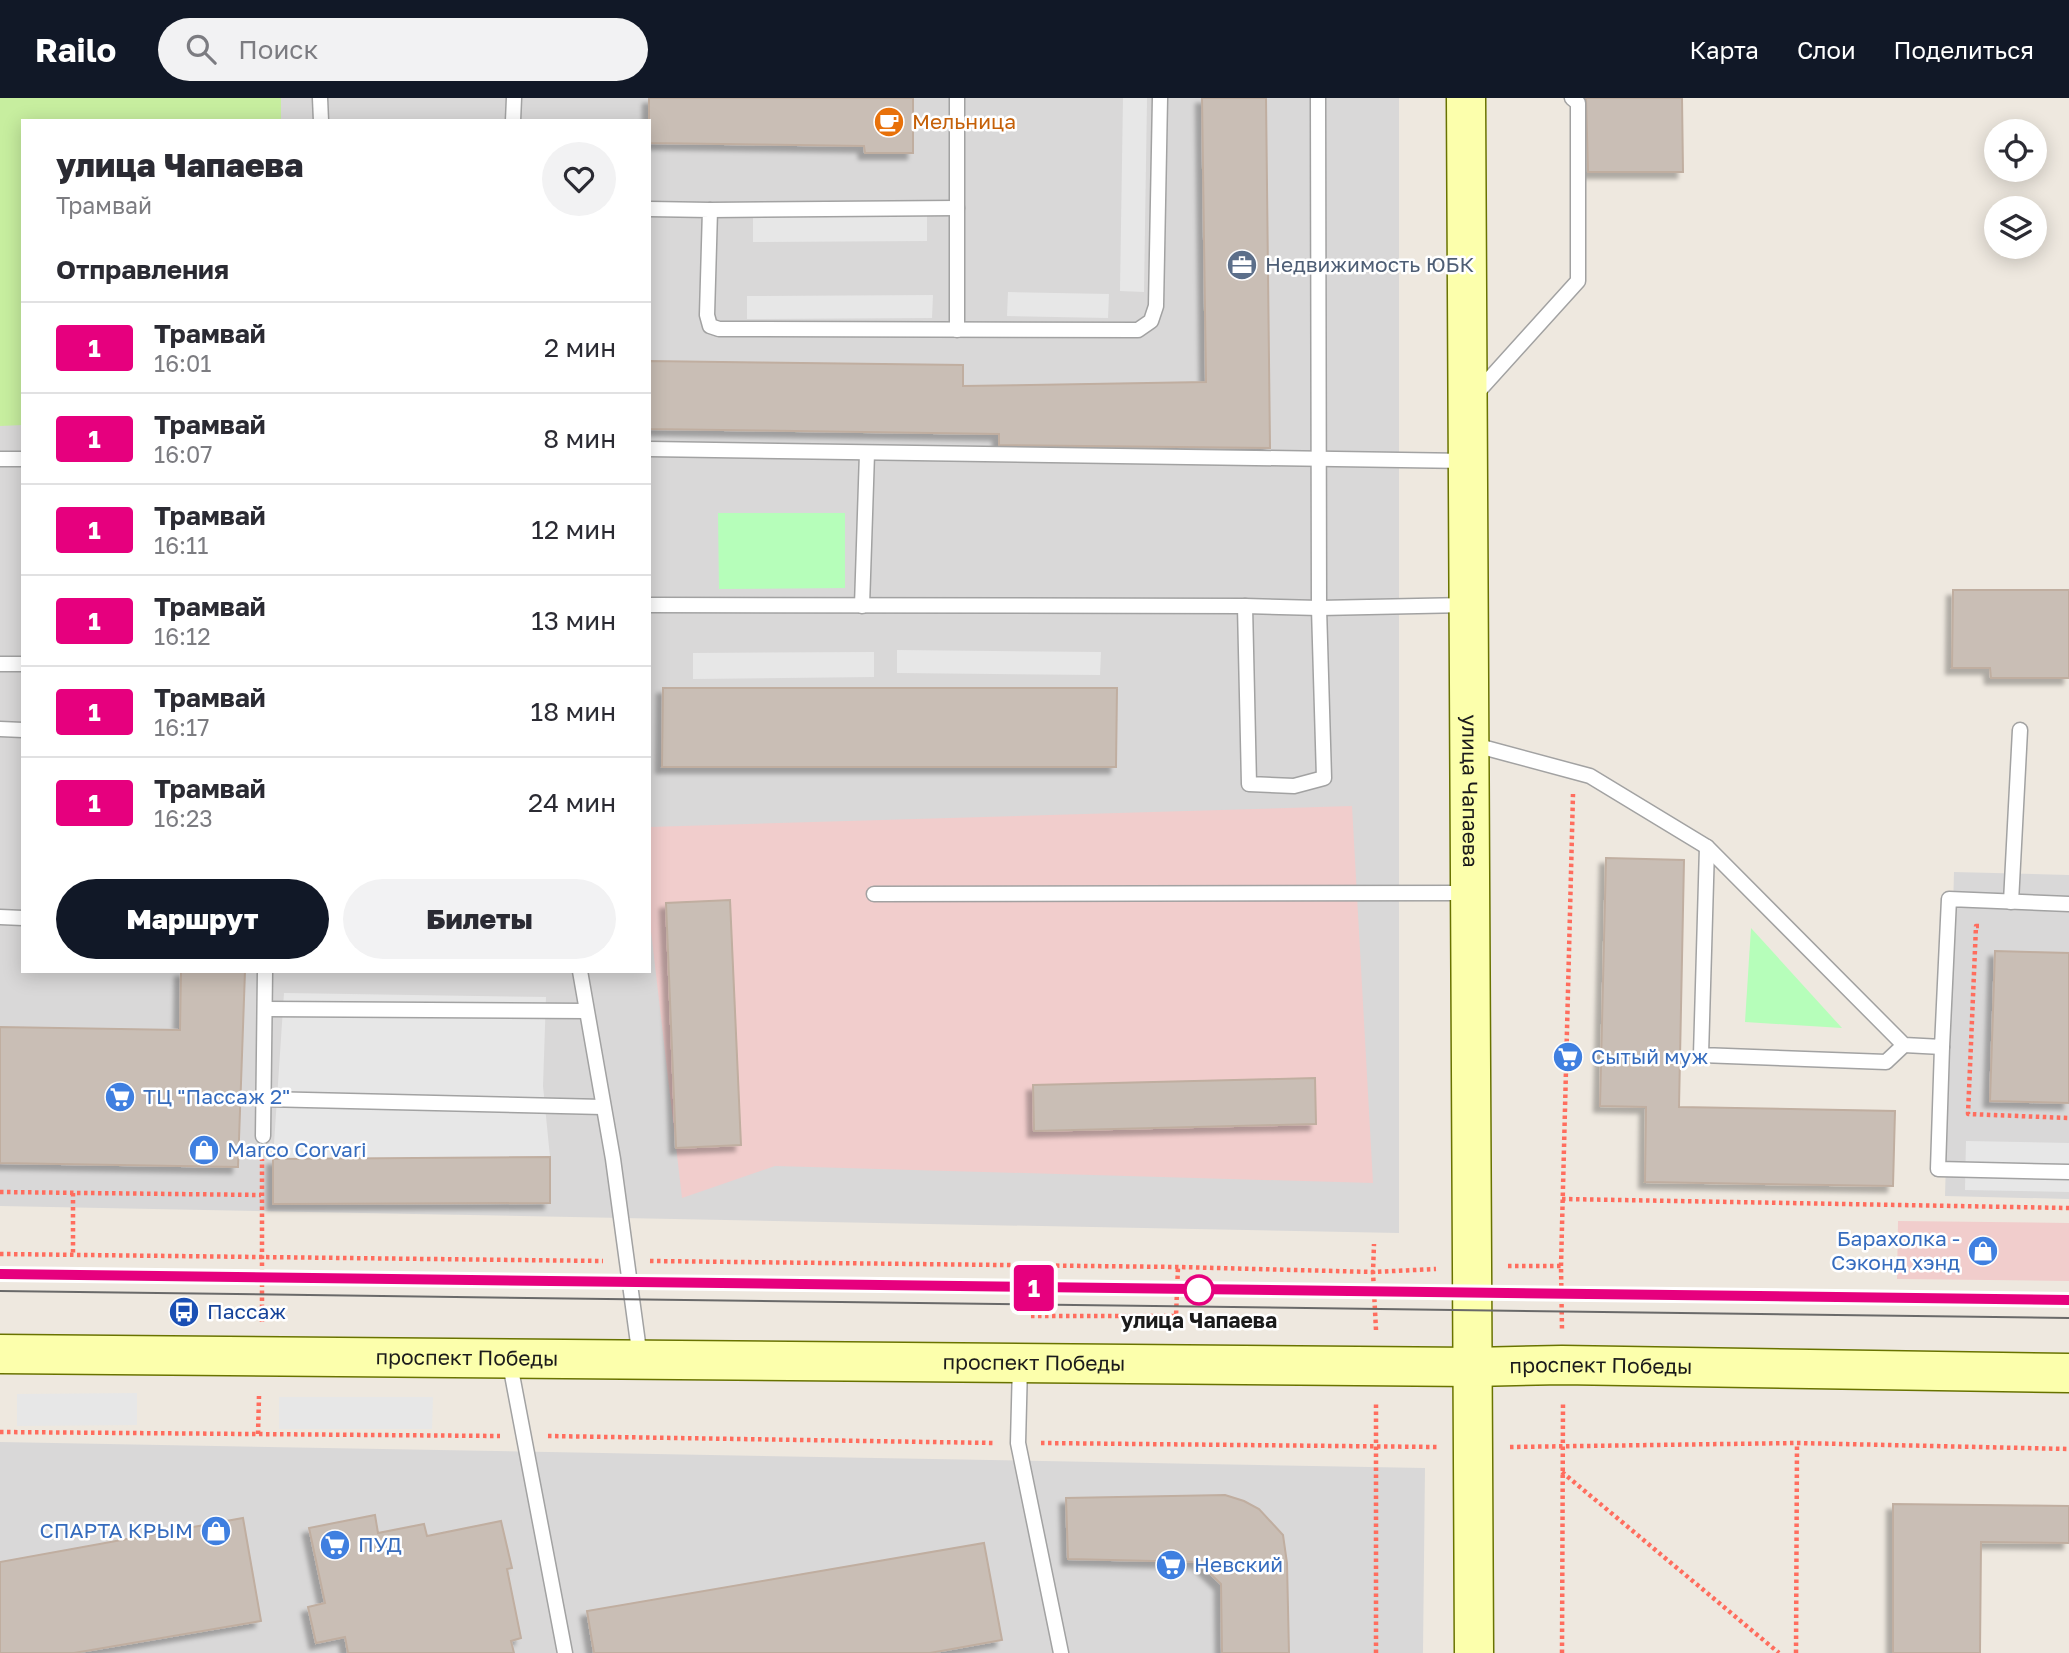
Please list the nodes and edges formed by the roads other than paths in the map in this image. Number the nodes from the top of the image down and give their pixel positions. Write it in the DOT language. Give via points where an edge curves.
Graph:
graph roads {
  1 [pos="320,98"];
  2 [pos="514,98"];
  3 [pos="957,98"];
  4 [pos="1160,98"];
  5 [pos="1318,98"];
  6 [pos="1466,98"];
  7 [pos="1572,98"];
  8 [pos="321,119"];
  9 [pos="513,119"];
  10 [pos="957,208"];
  11 [pos="651,209"];
  12 [pos="709,209"];
  13 [pos="957,330"];
  14 [pos="1468,403"];
  15 [pos="651,449"];
  16 [pos="867,453"];
  17 [pos="0,459"];
  18 [pos="21,459"];
  19 [pos="1321,459"];
  20 [pos="1468,461"];
  21 [pos="651,605"];
  22 [pos="1468,605"];
  23 [pos="862,606"];
  24 [pos="1245,606"];
  25 [pos="1319,608"];
  26 [pos="0,664"];
  27 [pos="21,664"];
  28 [pos="0,729"];
  29 [pos="21,730"];
  30 [pos="2020,730"];
  31 [pos="1470,744"];
  32 [pos="1707,847"];
  33 [pos="1470,893"];
  34 [pos="874,894"];
  35 [pos="2011,902"];
  36 [pos="2069,904"];
  37 [pos="0,917"];
  38 [pos="21,918"];
  39 [pos="265,973"];
  40 [pos="580,973"];
  41 [pos="266,1009"];
  42 [pos="586,1011"];
  43 [pos="1903,1045"];
  44 [pos="1942,1047"];
  45 [pos="264,1099"];
  46 [pos="603,1107"];
  47 [pos="263,1136"];
  48 [pos="2069,1172"];
  49 [pos="0,1354"];
  50 [pos="509,1358"];
  51 [pos="640,1359"];
  52 [pos="1020,1363"];
  53 [pos="1473,1367"];
  54 [pos="2069,1373"];
  55 [pos="565,1653"];
  56 [pos="1061,1653"];
  57 [pos="1474,1653"];
  1 -- 8 [label="lane"];
  2 -- 9 [label="lane"];
  3 -- 10 [label="lane"];
  4 -- 13 [label="lane" via="1156,306 1151,321 1138,330"];
  5 -- 19 [label="lane"];
  6 -- 14 [label="main road, улица Чапаева"];
  7 -- 14 [label="lane" via="1578,103 1578,281"];
  10 -- 12 [label="lane"];
  10 -- 13 [label="lane"];
  11 -- 12 [label="lane"];
  12 -- 13 [label="lane" via="710,326"];
  14 -- 20 [label="main road, улица Чапаева"];
  15 -- 16 [label="lane"];
  16 -- 19 [label="lane"];
  16 -- 23 [label="lane"];
  17 -- 18 [label="lane"];
  19 -- 20 [label="lane"];
  19 -- 25 [label="lane"];
  20 -- 22 [label="main road, улица Чапаева"];
  21 -- 23 [label="lane"];
  22 -- 25 [label="lane"];
  22 -- 31 [label="main road, улица Чапаева"];
  23 -- 24 [label="lane"];
  24 -- 25 [label="lane"];
  24 -- 25 [label="lane" via="1249,784 1294,786 1324,778"];
  26 -- 27 [label="lane"];
  28 -- 29 [label="lane"];
  30 -- 35 [label="lane"];
  31 -- 32 [label="lane" via="1590,776"];
  31 -- 33 [label="main road, улица Чапаева"];
  32 -- 43 [label="lane"];
  32 -- 43 [label="lane" via="1701,1055 1886,1062"];
  33 -- 34 [label="lane"];
  33 -- 53 [label="main road, улица Чапаева"];
  35 -- 36 [label="lane"];
  35 -- 44 [label="lane" via="1949,899"];
  37 -- 38 [label="lane"];
  39 -- 41 [label="lane"];
  40 -- 42 [label="lane"];
  41 -- 42 [label="lane"];
  41 -- 45 [label="lane"];
  42 -- 46 [label="lane"];
  43 -- 44 [label="lane"];
  44 -- 48 [label="lane" via="1938,1169"];
  45 -- 46 [label="lane"];
  45 -- 47 [label="lane"];
  46 -- 51 [label="lane"];
  49 -- 50 [label="main road, проспект Победы"];
  50 -- 51 [label="main road, проспект Победы"];
  50 -- 55 [label="lane"];
  51 -- 52 [label="main road, проспект Победы"];
  52 -- 53 [label="main road, проспект Победы"];
  52 -- 56 [label="lane" via="1018,1443"];
  53 -- 54 [label="main road, проспект Победы"];
  53 -- 57 [label="main road, улица Чапаева"];
}
